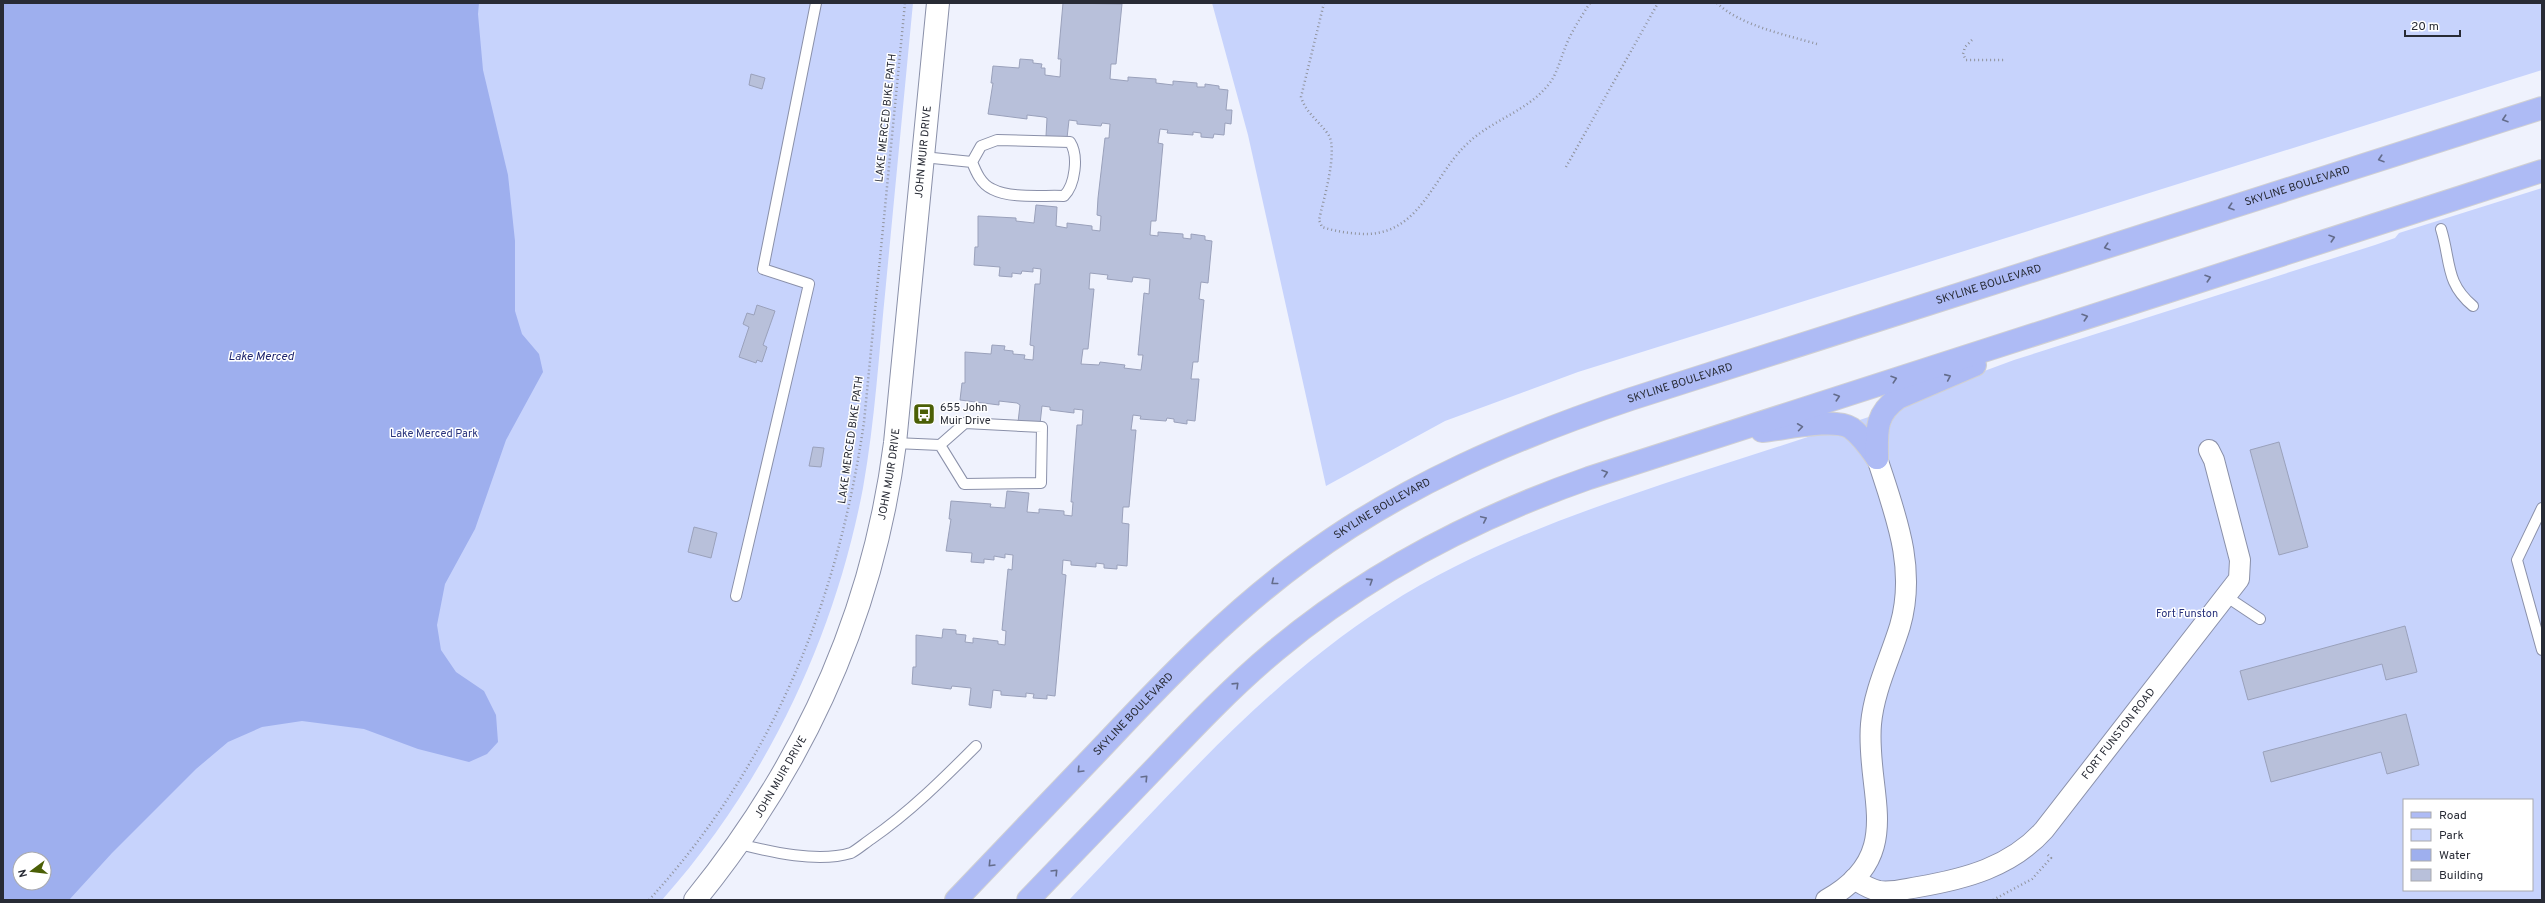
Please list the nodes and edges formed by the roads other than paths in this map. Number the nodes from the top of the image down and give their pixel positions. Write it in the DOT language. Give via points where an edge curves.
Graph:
graph roads {
  1 [pos="816,3"];
  2 [pos="938,3"];
  3 [pos="2542,108"];
  4 [pos="923,157"];
  5 [pos="972,162"];
  6 [pos="2542,171"];
  7 [pos="2441,229"];
  8 [pos="2472,306"];
  9 [pos="2052,328"];
  10 [pos="1733,431"];
  11 [pos="895,443"];
  12 [pos="940,445"];
  13 [pos="2209,450"];
  14 [pos="1877,458"];
  15 [pos="2542,508"];
  16 [pos="736,596"];
  17 [pos="2227,597"];
  18 [pos="2260,618"];
  19 [pos="2542,650"];
  20 [pos="976,746"];
  21 [pos="739,844"];
  22 [pos="1854,879"];
  23 [pos="695,900"];
  24 [pos="956,900"];
  25 [pos="1028,900"];
  26 [pos="1826,900"];
  1 -- 16 [label="lane" via="763,269 809,284"];
  2 -- 4 [label="street, JOHN MUIR DRIVE"];
  3 -- 24 [label="main road, SKYLINE BOULEVARD, one-way" via="1624,402 1517,440 1442,473 1304,558 1241,609 1181,664"];
  4 -- 5 [label="lane"];
  4 -- 11 [label="street, JOHN MUIR DRIVE"];
  5 -- 5 [label="lane" via="978,177 992,189 1010,193 1064,196 1072,189 1076,150 1070,142 997,140 981,146"];
  9 -- 6 [label="main road, one-way"];
  7 -- 8 [label="lane" via="2452,281 2458,293"];
  10 -- 9 [label="main road, one-way"];
  14 -- 9 [label="main road, one-way" via="1877,427 1886,406 1898,398"];
  10 -- 14 [label="main road, one-way" via="1837,423 1850,427"];
  25 -- 10 [label="main road, one-way" via="1246,676 1307,626 1369,582 1432,545 1503,511 1590,478"];
  11 -- 12 [label="lane"];
  11 -- 21 [label="street, JOHN MUIR DRIVE" via="888,492 872,561 840,660 795,754"];
  12 -- 12 [label="lane" via="964,484 1041,483 1042,427 965,423"];
  13 -- 17 [label="street, FORT FUNSTON ROAD" via="2214,460 2240,560 2239,579"];
  14 -- 22 [label="street" via="1900,529 1906,564 1906,589 1904,609 1878,689 1871,725 1879,812 1876,836 1868,859"];
  15 -- 19 [label="lane" via="2517,560"];
  17 -- 18 [label="lane"];
  17 -- 22 [label="street, FORT FUNSTON ROAD" via="2034,841 2023,850 1996,866 1940,883 1886,892 1868,888"];
  20 -- 21 [label="lane" via="926,795 851,853 812,857 778,854"];
  21 -- 23 [label="street, JOHN MUIR DRIVE"];
  22 -- 26 [label="street"];
}
